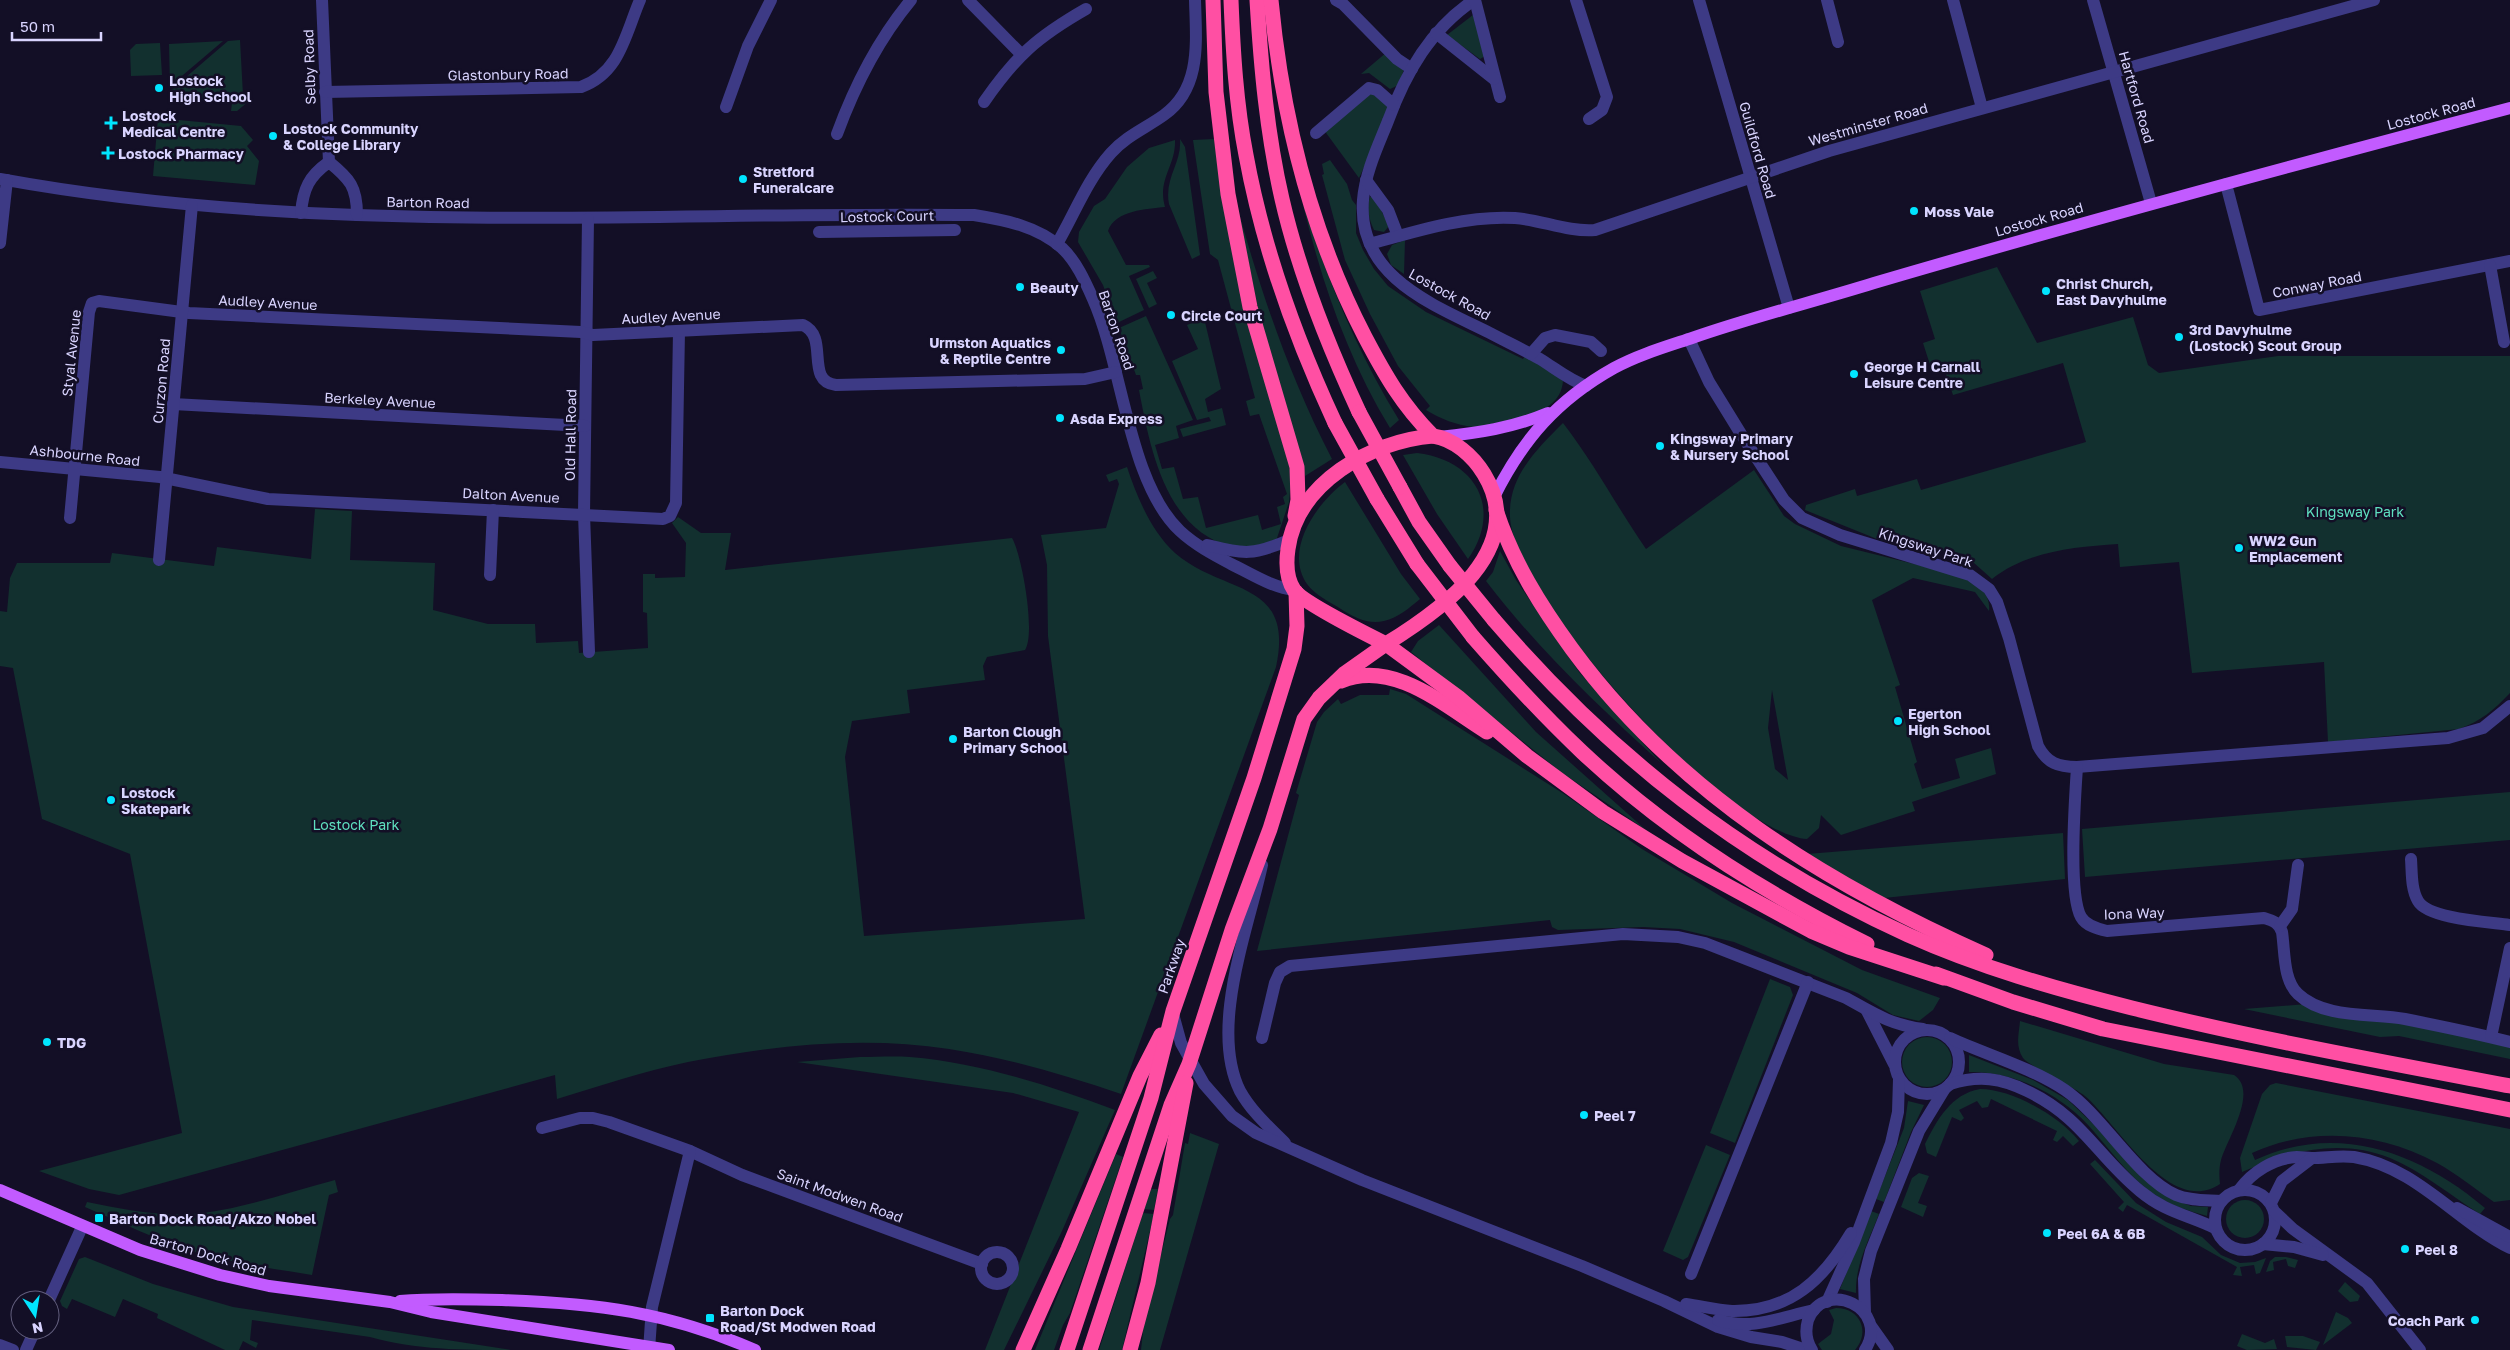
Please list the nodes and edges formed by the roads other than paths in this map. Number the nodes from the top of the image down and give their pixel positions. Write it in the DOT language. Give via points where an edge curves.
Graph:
graph roads {
  1 [pos="322,0"];
  2 [pos="640,0"];
  3 [pos="771,0"];
  4 [pos="911,0"];
  5 [pos="968,0"];
  6 [pos="1195,0"];
  7 [pos="1213,0"];
  8 [pos="1230,0"];
  9 [pos="1257,0"];
  10 [pos="1271,0"];
  11 [pos="1336,0"];
  12 [pos="1474,0"];
  13 [pos="1576,0"];
  14 [pos="1699,0"];
  15 [pos="1827,0"];
  16 [pos="1953,0"];
  17 [pos="2093,0"];
  18 [pos="2374,0"];
  19 [pos="2360,2"];
  20 [pos="1086,9"];
  21 [pos="1436,34"];
  22 [pos="1838,42"];
  23 [pos="1021,54"];
  24 [pos="1412,69"];
  25 [pos="2115,71"];
  26 [pos="1494,78"];
  27 [pos="325,92"];
  28 [pos="1500,97"];
  29 [pos="984,102"];
  30 [pos="1394,105"];
  31 [pos="726,107"];
  32 [pos="1982,108"];
  33 [pos="2510,108"];
  34 [pos="1589,119"];
  35 [pos="1316,133"];
  36 [pos="837,134"];
  37 [pos="329,162"];
  38 [pos="1751,177"];
  39 [pos="3,179"];
  40 [pos="1366,180"];
  41 [pos="2226,184"];
  42 [pos="2151,203"];
  43 [pos="192,205"];
  44 [pos="301,213"];
  45 [pos="357,215"];
  46 [pos="935,215"];
  47 [pos="858,216"];
  48 [pos="588,219"];
  49 [pos="934,230"];
  50 [pos="954,230"];
  51 [pos="819,232"];
  52 [pos="858,232"];
  53 [pos="1398,236"];
  54 [pos="0,243"];
  55 [pos="1057,244"];
  56 [pos="1370,244"];
  57 [pos="2510,261"];
  58 [pos="2490,265"];
  59 [pos="1789,308"];
  60 [pos="182,312"];
  61 [pos="679,331"];
  62 [pos="587,334"];
  63 [pos="1689,339"];
  64 [pos="2504,342"];
  65 [pos="1601,352"];
  66 [pos="1531,354"];
  67 [pos="1116,372"];
  68 [pos="1586,386"];
  69 [pos="173,404"];
  70 [pos="1556,410"];
  71 [pos="585,426"];
  72 [pos="1436,437"];
  73 [pos="0,462"];
  74 [pos="74,469"];
  75 [pos="166,480"];
  76 [pos="1495,504"];
  77 [pos="492,510"];
  78 [pos="584,514"];
  79 [pos="70,518"];
  80 [pos="1291,534"];
  81 [pos="1194,542"];
  82 [pos="159,560"];
  83 [pos="490,575"];
  84 [pos="1295,591"];
  85 [pos="1386,644"];
  86 [pos="589,652"];
  87 [pos="1330,687"];
  88 [pos="2510,707"];
  89 [pos="1527,756"];
  90 [pos="2077,767"];
  91 [pos="1270,829"];
  92 [pos="2412,860"];
  93 [pos="2298,865"];
  94 [pos="2510,925"];
  95 [pos="2280,926"];
  96 [pos="2510,948"];
  97 [pos="1944,978"];
  98 [pos="2033,981"];
  99 [pos="1808,982"];
  100 [pos="1173,1011"];
  101 [pos="1867,1012"];
  102 [pos="1923,1029"];
  103 [pos="2491,1037"];
  104 [pos="1262,1038"];
  105 [pos="1950,1038"];
  106 [pos="2510,1042"];
  107 [pos="1189,1063"];
  108 [pos="1894,1064"];
  109 [pos="1900,1079"];
  110 [pos="2510,1086"];
  111 [pos="1947,1087"];
  112 [pos="2510,1110"];
  113 [pos="542,1128"];
  114 [pos="1169,1138"];
  115 [pos="1289,1146"];
  116 [pos="690,1151"];
  117 [pos="2312,1158"];
  118 [pos="0,1190"];
  119 [pos="2239,1190"];
  120 [pos="2221,1201"];
  121 [pos="2447,1204"];
  122 [pos="2273,1208"];
  123 [pos="1863,1212"];
  124 [pos="82,1227"];
  125 [pos="2215,1228"];
  126 [pos="2510,1237"];
  127 [pos="2263,1244"];
  128 [pos="2510,1248"];
  129 [pos="2330,1257"];
  130 [pos="982,1264"];
  131 [pos="1691,1274"];
  132 [pos="53,1290"];
  133 [pos="1664,1301"];
  134 [pos="390,1302"];
  135 [pos="1827,1302"];
  136 [pos="1686,1304"];
  137 [pos="1814,1310"];
  138 [pos="652,1314"];
  139 [pos="1867,1318"];
  140 [pos="0,1345"];
  141 [pos="649,1348"];
  142 [pos="13,1350"];
  143 [pos="669,1350"];
  144 [pos="755,1350"];
  145 [pos="1022,1350"];
  146 [pos="1067,1350"];
  147 [pos="1090,1350"];
  148 [pos="1131,1350"];
  149 [pos="1806,1350"];
  150 [pos="1812,1350"];
  151 [pos="1865,1350"];
  152 [pos="1888,1350"];
  153 [pos="2420,1350"];
  1 -- 27 [label="street, Selby Road"];
  2 -- 27 [label="street, Glastonbury Road" via="608,72 596,82 581,87"];
  3 -- 31 [label="street" via="748,46"];
  4 -- 36 [label="street" via="865,67"];
  5 -- 23 [label="street"];
  6 -- 55 [label="street" via="1194,70 1186,91 1174,107 1121,143 1104,161 1084,191"];
  7 -- 80 [label="highway, Parkway" via="1216,92 1228,194 1250,307 1297,467 1298,500"];
  8 -- 97 [label="highway, bridge" via="1246,154 1283,297 1335,424 1418,564 1473,637 1538,709 1583,753 1657,815 1695,844 1799,909 1887,954"];
  9 -- 98 [label="highway, bridge" via="1264,95 1282,198 1298,260 1319,320 1359,412 1419,522 1450,566 1534,667 1579,712 1675,796 1726,834 1779,868 1910,936"];
  10 -- 72 [label="highway" via="1283,93 1322,239 1357,322 1385,375 1410,413"];
  11 -- 24 [label="street" via="1397,60"];
  12 -- 21 [label="street, Lostock Road" via="1447,19"];
  12 -- 26 [label="street"];
  13 -- 34 [label="street" via="1607,97 1602,110"];
  14 -- 38 [label="street, Guildford Road"];
  15 -- 22 [label="street"];
  16 -- 32 [label="street"];
  17 -- 25 [label="street, Hartford Road"];
  18 -- 19 [label="street, Westminster Road"];
  19 -- 25 [label="street, Westminster Road"];
  20 -- 23 [label="street"];
  21 -- 24 [label="street, Lostock Road"];
  21 -- 26 [label="street"];
  23 -- 29 [label="street"];
  24 -- 30 [label="street, Lostock Road"];
  25 -- 32 [label="street, Westminster Road"];
  25 -- 42 [label="street, Hartford Road"];
  26 -- 28 [label="street"];
  27 -- 37 [label="street, Selby Road"];
  30 -- 35 [label="street" via="1377,90 1369,88"];
  30 -- 40 [label="street, Lostock Road"];
  32 -- 38 [label="street, Westminster Road" via="1829,151"];
  33 -- 41 [label="main road, Lostock Road"];
  37 -- 44 [label="street" via="309,180 303,194"];
  37 -- 45 [label="street" via="352,185"];
  38 -- 53 [label="street, Westminster Road" via="1594,230 1578,231 1540,222 1492,218"];
  38 -- 59 [label="street, Guildford Road"];
  39 -- 43 [label="street, Barton Road"];
  39 -- 54 [label="street"];
  40 -- 53 [label="street" via="1388,210"];
  40 -- 56 [label="street, Lostock Road" via="1363,216"];
  41 -- 42 [label="main road, Lostock Road"];
  41 -- 58 [label="street, Conway Road" via="2259,310"];
  42 -- 59 [label="main road, Lostock Road"];
  43 -- 44 [label="street, Barton Road"];
  43 -- 60 [label="street, Curzon Road"];
  44 -- 45 [label="street, Barton Road"];
  45 -- 48 [label="street, Barton Road"];
  46 -- 47 [label="street, Barton Road"];
  46 -- 49 [label="street"];
  46 -- 55 [label="street, Barton Road" via="1006,220 1037,231"];
  47 -- 48 [label="street, Barton Road"];
  47 -- 52 [label="street"];
  48 -- 62 [label="street, Old Hall Road"];
  49 -- 50 [label="street, Lostock Court"];
  49 -- 52 [label="street, Lostock Court"];
  51 -- 52 [label="street, Lostock Court"];
  53 -- 56 [label="street, Westminster Road"];
  55 -- 67 [label="street, Barton Road" via="1070,257 1088,288 1105,331"];
  56 -- 66 [label="street, Lostock Road" via="1396,282"];
  57 -- 58 [label="street, Conway Road"];
  58 -- 64 [label="street"];
  59 -- 63 [label="main road, Lostock Road"];
  60 -- 62 [label="street, Audley Avenue"];
  60 -- 69 [label="street, Curzon Road"];
  60 -- 74 [label="street, Styal Avenue" via="104,301 90,305"];
  61 -- 62 [label="street, Audley Avenue"];
  61 -- 67 [label="street, Audley Avenue" via="803,325 816,336 820,374 829,384 836,385 1085,379"];
  61 -- 78 [label="street, Dalton Avenue" via="674,511 658,520"];
  62 -- 71 [label="street, Old Hall Road"];
  63 -- 68 [label="main road, Lostock Road" via="1635,357"];
  63 -- 90 [label="street, Kingsway Park" via="1708,382 1784,500 1802,518 1840,535 1970,576 1990,589 2006,629 2038,746 2054,764"];
  65 -- 66 [label="street" via="1591,342 1555,335 1545,338"];
  66 -- 68 [label="street, Lostock Road"];
  67 -- 81 [label="street, Barton Road" via="1143,471 1154,495 1180,531"];
  68 -- 70 [label="main road, Lostock Road"];
  69 -- 71 [label="street, Berkeley Avenue"];
  69 -- 75 [label="street, Curzon Road"];
  70 -- 72 [label="main road, Lostock Road" via="1514,426 1479,434"];
  70 -- 76 [label="main road, Lostock Road" via="1518,453"];
  71 -- 78 [label="street, Old Hall Road"];
  72 -- 76 [label="highway" via="1455,445 1478,465"];
  72 -- 80 [label="highway" via="1401,441 1373,452 1324,482 1302,509"];
  73 -- 74 [label="street, Ashbourne Road"];
  74 -- 75 [label="street, Ashbourne Road"];
  74 -- 79 [label="street"];
  75 -- 77 [label="street, Dalton Avenue" via="268,499"];
  75 -- 82 [label="street, Curzon Road"];
  76 -- 85 [label="highway" via="1489,549 1472,577 1422,621"];
  76 -- 98 [label="highway" via="1505,538 1522,574 1557,628 1608,695 1669,760 1792,854 1907,920 1990,957"];
  77 -- 78 [label="street, Dalton Avenue"];
  77 -- 83 [label="street"];
  78 -- 86 [label="street, Old Hall Road"];
  80 -- 81 [label="street, Barton Road" via="1267,550 1250,554"];
  80 -- 84 [label="highway, Parkway" via="1287,565"];
  81 -- 84 [label="street, Barton Road" via="1267,582"];
  84 -- 85 [label="highway"];
  84 -- 100 [label="highway, Parkway" via="1297,626 1294,649 1254,778"];
  85 -- 87 [label="highway"];
  85 -- 89 [label="highway" via="1458,697"];
  87 -- 89 [label="highway" via="1355,676 1369,674 1395,679"];
  87 -- 91 [label="highway" via="1304,719"];
  88 -- 90 [label="street, Kingsway Park" via="2483,728 2448,738"];
  89 -- 97 [label="highway" via="1603,812 1773,912 1849,947"];
  90 -- 95 [label="street, Iona Way" via="2075,880 2081,918 2089,925 2107,931 2264,918 2274,920"];
  91 -- 107 [label="highway" via="1232,930"];
  91 -- 115 [label="street" via="1233,989 1228,1042 1234,1076 1246,1101"];
  92 -- 94 [label="street" via="2414,893 2422,906 2438,914"];
  93 -- 95 [label="street" via="2292,909"];
  95 -- 103 [label="street" via="2290,983 2308,1002 2332,1010 2403,1018"];
  96 -- 103 [label="street"];
  97 -- 112 [label="highway" via="2103,1029"];
  98 -- 110 [label="highway" via="2205,1026"];
  99 -- 101 [label="street" via="1846,998"];
  99 -- 104 [label="street" via="1705,943 1660,935 1606,935 1452,949 1290,966 1280,972 1275,982"];
  99 -- 131 [label="street"];
  100 -- 107 [label="street"];
  100 -- 145 [label="highway" via="1134,1092"];
  100 -- 146 [label="highway, Parkway" via="1151,1098"];
  101 -- 102 [label="street" via="1902,1027"];
  101 -- 108 [label="street"];
  102 -- 105 [label="street" via="1942,1032"];
  102 -- 108 [label="street" via="1905,1037 1895,1054"];
  103 -- 106 [label="street"];
  105 -- 111 [label="street" via="1956,1046 1959,1061 1956,1076"];
  105 -- 120 [label="street" via="2063,1089 2168,1190 2186,1198"];
  107 -- 114 [label="highway"];
  107 -- 115 [label="street" via="1232,1116 1256,1133"];
  108 -- 109 [label="street"];
  109 -- 111 [label="street" via="1915,1092 1935,1094"];
  109 -- 123 [label="street" via="1896,1127"];
  111 -- 125 [label="street" via="1977,1078 1995,1079 2046,1100 2075,1122 2154,1202"];
  111 -- 139 [label="street" via="1919,1131 1871,1251 1864,1280"];
  113 -- 116 [label="street, Saint Modwen Road" via="580,1118 593,1118"];
  114 -- 147 [label="highway"];
  114 -- 148 [label="highway" via="1148,1283"];
  115 -- 133 [label="street" via="1362,1180"];
  116 -- 130 [label="street, Saint Modwen Road" via="742,1175"];
  116 -- 138 [label="street"];
  117 -- 119 [label="street" via="2296,1157 2275,1162 2249,1177"];
  117 -- 121 [label="street" via="2353,1157 2373,1162 2417,1184"];
  117 -- 122 [label="street" via="2282,1181"];
  118 -- 124 [label="main road, Barton Dock Road"];
  119 -- 120 [label="street"];
  119 -- 122 [label="street" via="2257,1192"];
  120 -- 125 [label="street" via="2216,1209"];
  121 -- 126 [label="street"];
  121 -- 128 [label="street" via="2470,1224"];
  122 -- 127 [label="street" via="2274,1230"];
  122 -- 129 [label="street"];
  123 -- 135 [label="street" via="1854,1242"];
  123 -- 136 [label="street" via="1818,1278 1787,1300 1750,1310 1731,1311"];
  124 -- 132 [label="street"];
  124 -- 134 [label="main road, Barton Dock Road" via="171,1262 220,1275 270,1286"];
  125 -- 127 [label="street" via="2220,1237 2235,1248 2254,1249"];
  127 -- 129 [label="street"];
  129 -- 153 [label="street" via="2367,1283"];
  133 -- 136 [label="street"];
  133 -- 149 [label="street" via="1718,1328"];
  134 -- 138 [label="main road, Barton Dock Road" via="431,1298 541,1301"];
  134 -- 141 [label="main road, Barton Dock Road" via="431,1312"];
  135 -- 137 [label="street"];
  135 -- 139 [label="street" via="1848,1301"];
  136 -- 137 [label="street" via="1720,1321 1749,1325 1774,1322"];
  137 -- 150 [label="street" via="1806,1333"];
  138 -- 141 [label="street"];
  138 -- 144 [label="main road, Barton Dock Road" via="710,1331"];
  139 -- 151 [label="street" via="1870,1339"];
  139 -- 152 [label="street"];
  140 -- 142 [label="street"];
  141 -- 143 [label="main road, Barton Dock Road"];
}
